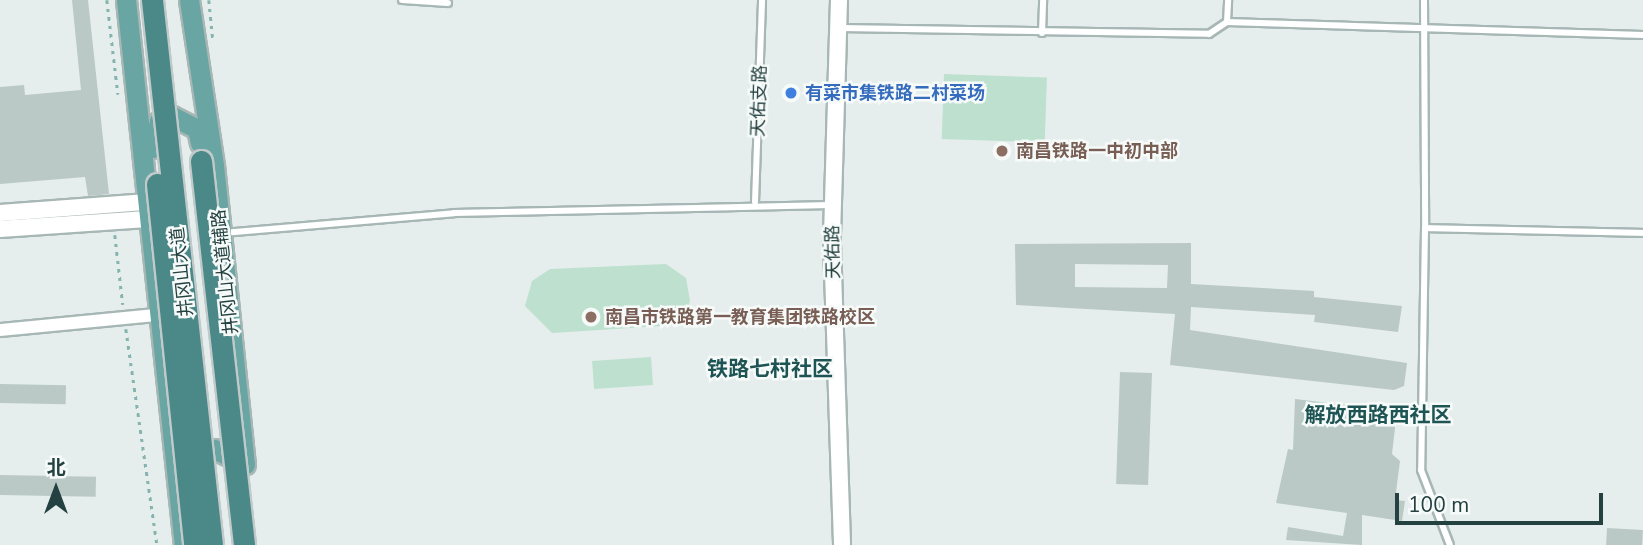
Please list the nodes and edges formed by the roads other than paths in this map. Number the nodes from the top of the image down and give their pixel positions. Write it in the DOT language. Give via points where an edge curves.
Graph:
graph roads {
  1 [pos="126,0"];
  2 [pos="152,0"];
  3 [pos="166,0"];
  4 [pos="189,0"];
  5 [pos="402,0"];
  6 [pos="762,0"];
  7 [pos="839,0"];
  8 [pos="1043,0"];
  9 [pos="1227,0"];
  10 [pos="1424,0"];
  11 [pos="448,3"];
  12 [pos="1227,22"];
  13 [pos="838,28"];
  14 [pos="1423,30"];
  15 [pos="1042,33"];
  16 [pos="1643,35"];
  17 [pos="196,65"];
  18 [pos="134,76"];
  19 [pos="152,148"];
  20 [pos="200,152"];
  21 [pos="157,184"];
  22 [pos="755,202"];
  23 [pos="833,206"];
  24 [pos="146,211"];
  25 [pos="0,212"];
  26 [pos="1425,228"];
  27 [pos="0,229"];
  28 [pos="221,233"];
  29 [pos="1643,233"];
  30 [pos="157,315"];
  31 [pos="0,330"];
  32 [pos="245,465"];
  33 [pos="175,472"];
  34 [pos="184,545"];
  35 [pos="194,545"];
  36 [pos="212,545"];
  37 [pos="225,545"];
  38 [pos="244,545"];
  39 [pos="253,545"];
  40 [pos="842,545"];
  41 [pos="1450,545"];
  1 -- 18 [label="main road"];
  2 -- 36 [label="highway, 井冈山大道, bridge"];
  3 -- 37 [label="highway, 井冈山大道"];
  4 -- 17 [label="main road, 井冈山大道辅路"];
  5 -- 11 [label="lane"];
  6 -- 22 [label="lane, 天佑支路"];
  7 -- 13 [label="street, 天佑路"];
  8 -- 15 [label="lane"];
  9 -- 12 [label="lane"];
  10 -- 14 [label="lane"];
  12 -- 14 [label="lane"];
  12 -- 15 [label="lane" via="1209,34"];
  13 -- 15 [label="lane"];
  13 -- 23 [label="street, 天佑路"];
  14 -- 16 [label="lane"];
  14 -- 26 [label="lane"];
  17 -- 20 [label="main road"];
  17 -- 28 [label="main road, 井冈山大道辅路"];
  18 -- 19 [label="main road"];
  18 -- 24 [label="main road"];
  19 -- 20 [label="main road" via="159,121 172,116 187,119"];
  19 -- 21 [label="main road"];
  20 -- 38 [label="highway, bridge"];
  21 -- 35 [label="highway, bridge"];
  22 -- 23 [label="lane"];
  22 -- 28 [label="lane" via="454,213"];
  23 -- 40 [label="street, 天佑路"];
  24 -- 25 [label="street"];
  24 -- 27 [label="street" via="113,222"];
  24 -- 30 [label="main road"];
  26 -- 29 [label="lane"];
  26 -- 41 [label="lane" via="1420,470"];
  28 -- 32 [label="main road, 井冈山大道辅路"];
  30 -- 31 [label="street"];
  30 -- 33 [label="main road"];
  32 -- 33 [label="main road" via="214,449 191,455"];
  32 -- 39 [label="main road, 井冈山大道辅路"];
  33 -- 34 [label="main road"];
}
